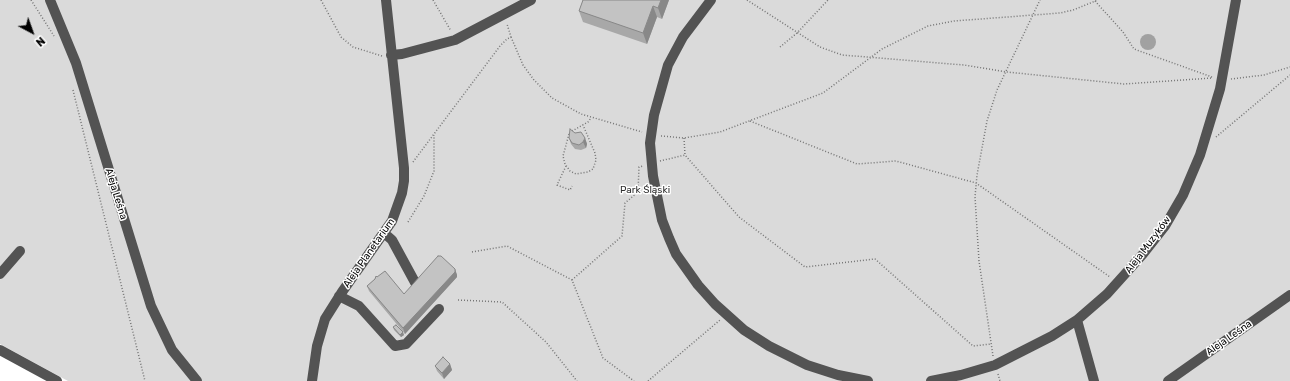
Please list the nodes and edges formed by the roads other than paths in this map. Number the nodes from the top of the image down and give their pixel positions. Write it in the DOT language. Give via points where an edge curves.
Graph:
graph roads {
  1 [pos="50,0"];
  2 [pos="386,0"];
  3 [pos="531,0"];
  4 [pos="711,0"];
  5 [pos="1236,0"];
  6 [pos="392,55"];
  7 [pos="384,233"];
  8 [pos="20,251"];
  9 [pos="0,274"];
  10 [pos="417,286"];
  11 [pos="1290,295"];
  12 [pos="339,296"];
  13 [pos="439,309"];
  14 [pos="1077,320"];
  15 [pos="0,350"];
  16 [pos="57,381"];
  17 [pos="197,381"];
  18 [pos="312,381"];
  19 [pos="868,381"];
  20 [pos="931,381"];
  21 [pos="1094,381"];
  22 [pos="1168,381"];
  1 -- 17 [label="street, Aleja Leśna" via="76,63 151,306 172,350"];
  2 -- 6 [label="street, Aleja Planetarium"];
  3 -- 6 [label="street" via="455,40"];
  4 -- 19 [label="street" via="687,31 668,65 658,93 651,134 651,163 662,220 672,247 698,285 726,315 763,342 795,359 831,373"];
  5 -- 14 [label="street, Aleja Muzyków" via="1222,79 1204,142 1183,195 1147,250 1118,283"];
  6 -- 7 [label="street, Aleja Planetarium" via="404,181 398,206"];
  7 -- 10 [label="street" via="392,240"];
  7 -- 12 [label="street, Aleja Planetarium"];
  8 -- 9 [label="street"];
  11 -- 22 [label="street, Aleja Leśna"];
  12 -- 13 [label="street" via="359,306 395,346 406,344"];
  12 -- 18 [label="street, Aleja Planetarium" via="325,319 317,346"];
  14 -- 20 [label="street, Aleja Muzyków" via="1046,340 995,365"];
  14 -- 21 [label="street"];
  15 -- 16 [label="street"];
}
